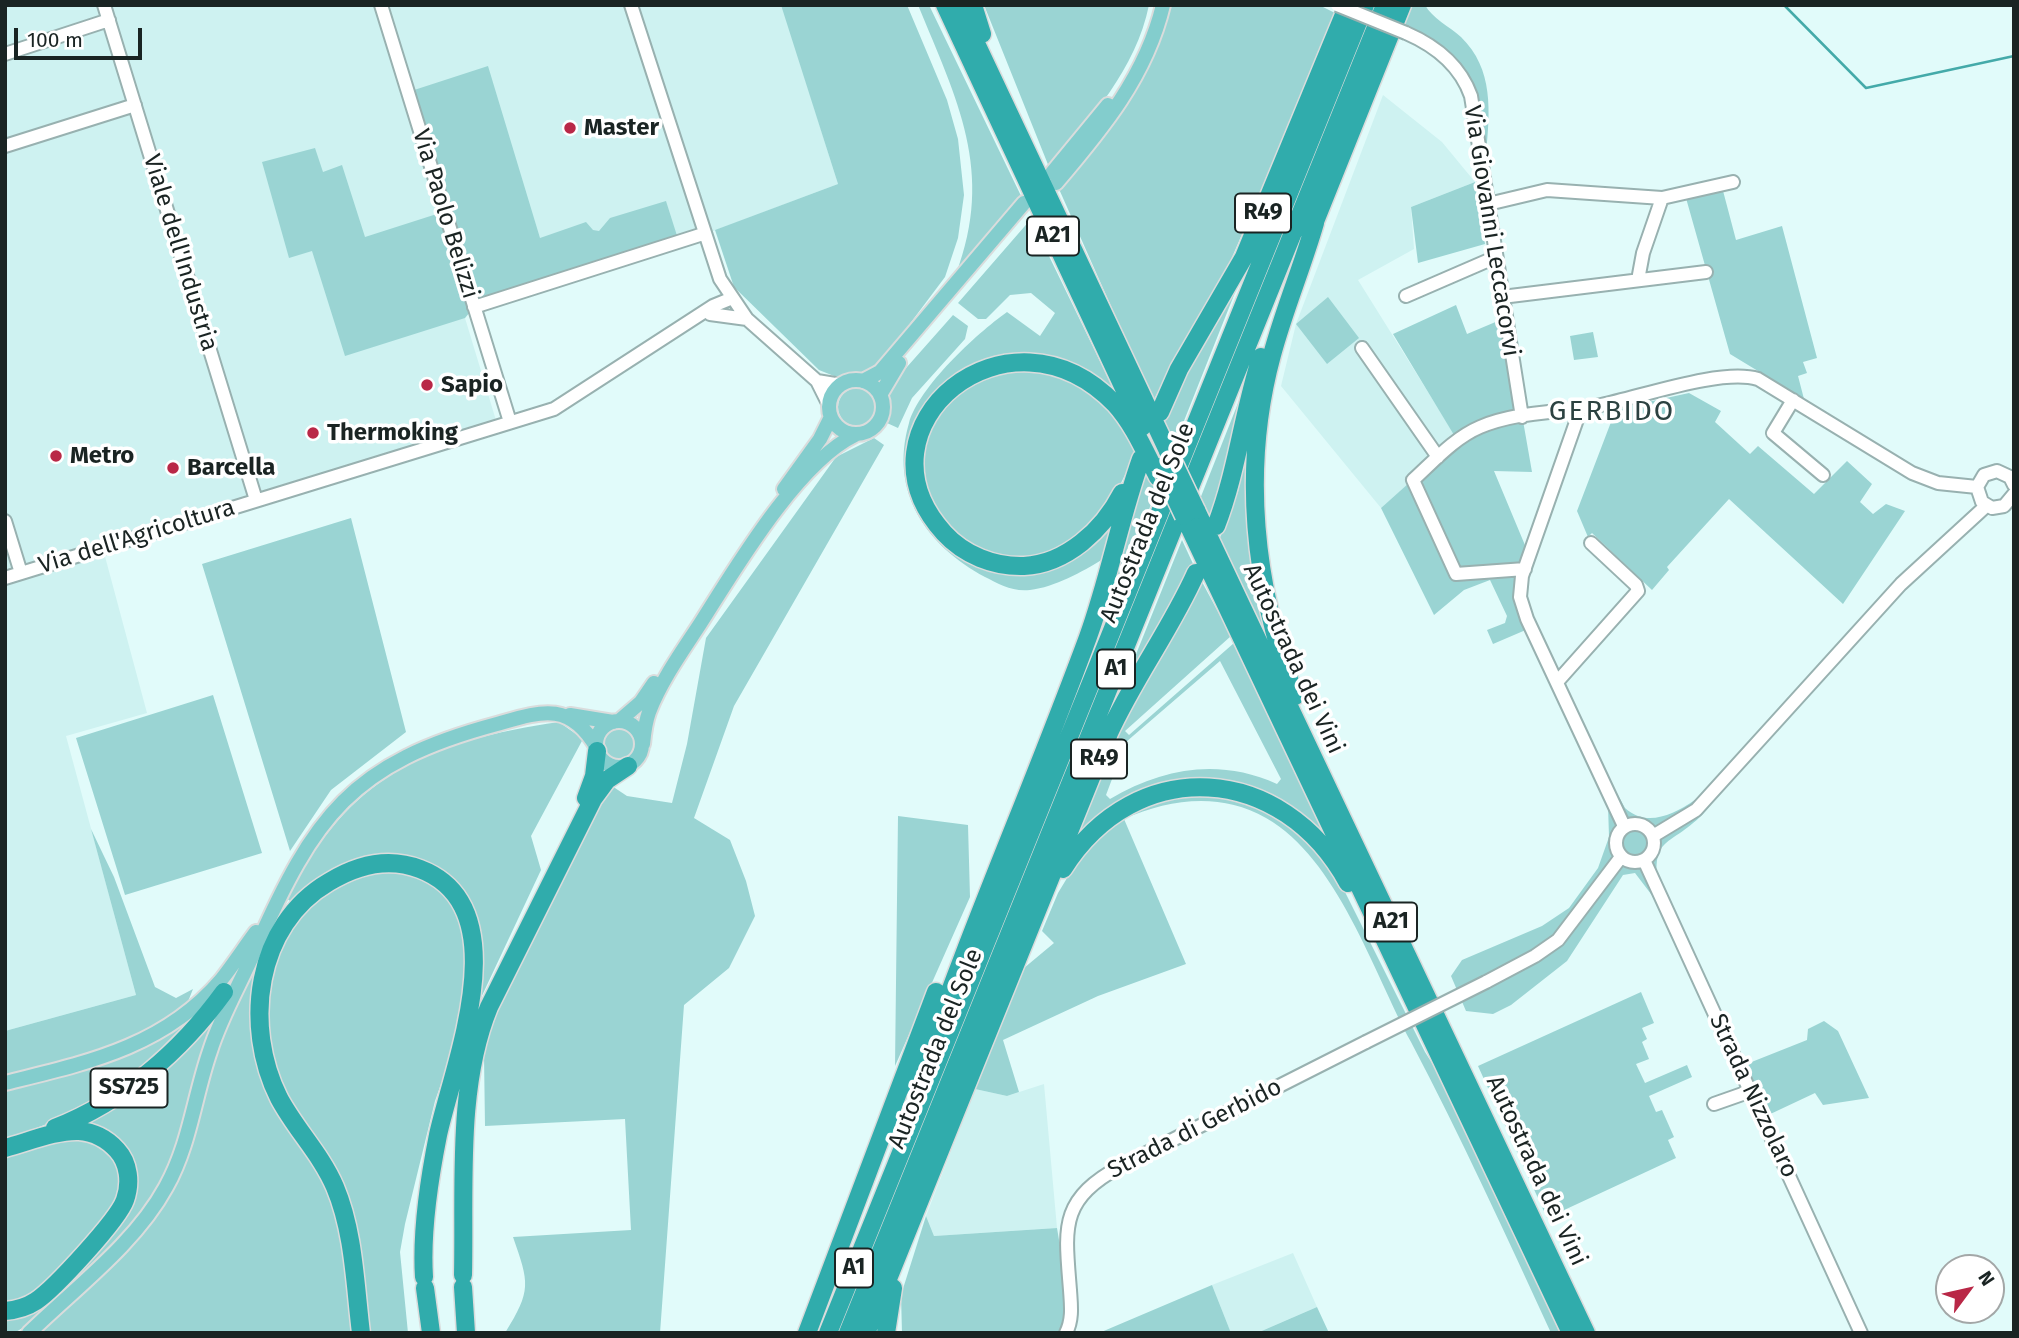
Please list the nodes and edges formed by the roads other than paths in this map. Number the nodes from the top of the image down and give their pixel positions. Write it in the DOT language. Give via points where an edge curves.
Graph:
graph roads {
  1 [pos="104,5"];
  2 [pos="381,5"];
  3 [pos="631,5"];
  4 [pos="945,5"];
  5 [pos="958,5"];
  6 [pos="973,5"];
  7 [pos="1153,5"];
  8 [pos="1163,5"];
  9 [pos="1337,5"];
  10 [pos="1348,5"];
  11 [pos="1365,5"];
  12 [pos="1385,5"];
  13 [pos="1402,5"];
  14 [pos="109,20"];
  15 [pos="5,54"];
  16 [pos="135,105"];
  17 [pos="5,146"];
  18 [pos="1733,182"];
  19 [pos="1662,198"];
  20 [pos="1488,204"];
  21 [pos="1057,215"];
  22 [pos="1315,223"];
  23 [pos="703,234"];
  24 [pos="1496,257"];
  25 [pos="1706,272"];
  26 [pos="720,279"];
  27 [pos="1638,280"];
  28 [pos="1406,296"];
  29 [pos="1502,297"];
  30 [pos="730,299"];
  31 [pos="474,307"];
  32 [pos="706,313"];
  33 [pos="747,319"];
  34 [pos="1362,348"];
  35 [pos="817,381"];
  36 [pos="863,381"];
  37 [pos="841,385"];
  38 [pos="880,395"];
  39 [pos="1793,400"];
  40 [pos="1581,408"];
  41 [pos="830,411"];
  42 [pos="1160,412"];
  43 [pos="1522,417"];
  44 [pos="510,422"];
  45 [pos="855,435"];
  46 [pos="1438,457"];
  47 [pos="1162,465"];
  48 [pos="1823,475"];
  49 [pos="2014,485"];
  50 [pos="1977,488"];
  51 [pos="2014,494"];
  52 [pos="256,500"];
  53 [pos="1986,506"];
  54 [pos="1190,518"];
  55 [pos="5,521"];
  56 [pos="1216,526"];
  57 [pos="1591,543"];
  58 [pos="1525,569"];
  59 [pos="21,573"];
  60 [pos="1196,573"];
  61 [pos="5,578"];
  62 [pos="1557,682"];
  63 [pos="561,713"];
  64 [pos="616,721"];
  65 [pos="643,744"];
  66 [pos="597,750"];
  67 [pos="628,766"];
  68 [pos="1014,821"];
  69 [pos="1624,826"];
  70 [pos="1653,836"];
  71 [pos="1351,839"];
  72 [pos="1621,857"];
  73 [pos="1644,860"];
  74 [pos="273,908"];
  75 [pos="1021,954"];
  76 [pos="1406,983"];
  77 [pos="224,992"];
  78 [pos="455,1073"];
  79 [pos="5,1083"];
  80 [pos="1751,1091"];
  81 [pos="1714,1104"];
  82 [pos="5,1146"];
  83 [pos="880,1203"];
  84 [pos="913,1222"];
  85 [pos="5,1311"];
  86 [pos="34,1328"];
  87 [pos="23,1333"];
  88 [pos="361,1333"];
  89 [pos="431,1333"];
  90 [pos="466,1333"];
  91 [pos="807,1333"];
  92 [pos="828,1333"];
  93 [pos="848,1333"];
  94 [pos="866,1333"];
  95 [pos="886,1333"];
  96 [pos="1066,1333"];
  97 [pos="1571,1333"];
  98 [pos="1586,1333"];
  99 [pos="1861,1333"];
  1 -- 14 [label="street, Viale dell'Industria"];
  2 -- 31 [label="street, Via Paolo Belizzi"];
  3 -- 23 [label="street"];
  4 -- 47 [label="highway, Autostrada dei Vini / A21"];
  5 -- 21 [label="highway, Autostrada dei Vini / A21"];
  6 -- 21 [label="highway"];
  7 -- 8 [label="main road" via="1144,37 1120,86 1054,178 1122,100 1150,47"];
  9 -- 20 [label="street, Via Giovanni Leccacorvi, bridge" via="1406,33 1445,57 1467,86"];
  10 -- 42 [label="highway, R49" via="1244,257 1179,369"];
  11 -- 83 [label="highway, Autostrada del Sole / A1"];
  12 -- 93 [label="highway, Autostrada del Sole / A1"];
  13 -- 22 [label="highway, R49"];
  14 -- 15 [label="street"];
  14 -- 16 [label="street, Viale dell'Industria"];
  16 -- 17 [label="street"];
  16 -- 52 [label="street, Viale dell'Industria"];
  18 -- 19 [label="street"];
  19 -- 20 [label="street" via="1547,190"];
  19 -- 27 [label="street"];
  20 -- 24 [label="street, Via Giovanni Leccacorvi"];
  21 -- 47 [label="highway, Autostrada dei Vini / A21"];
  22 -- 56 [label="highway, R49" via="1261,356"];
  22 -- 71 [label="highway" via="1266,380 1257,439 1255,519 1274,633"];
  23 -- 26 [label="street"];
  23 -- 31 [label="street"];
  24 -- 28 [label="street"];
  24 -- 29 [label="street, Via Giovanni Leccacorvi"];
  25 -- 27 [label="street"];
  26 -- 30 [label="street"];
  26 -- 32 [label="street"];
  27 -- 29 [label="street"];
  29 -- 43 [label="street, Via Giovanni Leccacorvi"];
  30 -- 32 [label="street, Via dell'Agricoltura"];
  30 -- 33 [label="street"];
  31 -- 44 [label="street, Via Paolo Belizzi"];
  32 -- 33 [label="street"];
  32 -- 44 [label="street, Via dell'Agricoltura" via="554,409"];
  33 -- 35 [label="street"];
  34 -- 46 [label="street"];
  35 -- 37 [label="street"];
  35 -- 41 [label="street"];
  36 -- 37 [label="main road"];
  36 -- 38 [label="main road"];
  36 -- 38 [label="main road" via="880,372 1026,208 889,376"];
  37 -- 41 [label="main road"];
  38 -- 45 [label="main road" via="880,421 872,430"];
  39 -- 40 [label="street" via="1745,375"];
  39 -- 48 [label="street" via="1773,433"];
  39 -- 50 [label="street" via="1912,473 1938,483"];
  40 -- 43 [label="street"];
  40 -- 58 [label="street"];
  41 -- 45 [label="main road" via="840,429"];
  41 -- 64 [label="main road" via="820,439 741,544 641,702"];
  43 -- 46 [label="street" via="1478,427"];
  44 -- 52 [label="street, Via dell'Agricoltura"];
  45 -- 65 [label="main road" via="834,446 806,476 738,564 657,694"];
  46 -- 58 [label="street" via="1413,480 1456,574"];
  47 -- 54 [label="highway, Autostrada dei Vini / A21, bridge"];
  47 -- 54 [label="highway, bridge"];
  47 -- 68 [label="highway, R49" via="1105,395 1064,369 1019,362 991,366 954,384 936,403 918,445 917,474 930,515 957,545 996,563 1029,566 1060,557 1094,530 1119,498 1140,457 1096,615"];
  49 -- 50 [label="street" via="2010,477 1997,471 1984,475"];
  50 -- 53 [label="street"];
  51 -- 53 [label="street" via="2004,506"];
  52 -- 59 [label="street, Via dell'Agricoltura"];
  53 -- 70 [label="street" via="1892,593 1696,810"];
  54 -- 71 [label="highway, Autostrada dei Vini / A21"];
  54 -- 76 [label="highway, Autostrada dei Vini / A21"];
  55 -- 59 [label="street"];
  57 -- 62 [label="street" via="1638,591"];
  58 -- 62 [label="street" via="1520,597"];
  59 -- 61 [label="street, Via dell'Agricoltura"];
  60 -- 75 [label="highway, R49" via="1109,733"];
  62 -- 69 [label="street"];
  63 -- 64 [label="main road"];
  63 -- 66 [label="main road" via="585,729"];
  63 -- 74 [label="main road" via="532,715 448,737 375,773 321,825"];
  64 -- 65 [label="main road" via="635,727"];
  64 -- 66 [label="main road" via="601,730"];
  65 -- 67 [label="main road"];
  66 -- 67 [label="main road" via="613,767"];
  66 -- 78 [label="highway" via="587,795"];
  67 -- 90 [label="highway" via="607,780 593,799 489,1007 478,1038 469,1092 463,1281"];
  68 -- 83 [label="highway, R49" via="940,1012"];
  68 -- 91 [label="highway" via="926,1014"];
  69 -- 70 [label="street" via="1644,825"];
  69 -- 72 [label="street" via="1615,844"];
  70 -- 73 [label="street" via="1653,850"];
  71 -- 98 [label="highway, Autostrada dei Vini / A21"];
  72 -- 73 [label="street"];
  72 -- 96 [label="street, Strada di Gerbido, bridge" via="1558,940 1535,956 1089,1186 1073,1210 1065,1236 1072,1311"];
  73 -- 80 [label="street, Strada Nizzolaro"];
  74 -- 77 [label="main road, SS725"];
  74 -- 79 [label="main road" via="221,980 175,1022 110,1057"];
  74 -- 86 [label="main road" via="221,1019 186,1142 165,1190 133,1231"];
  75 -- 76 [label="highway" via="1061,872 1093,831 1147,795 1209,786 1273,806 1308,831 1343,874 1369,926"];
  75 -- 84 [label="highway, R49"];
  76 -- 97 [label="highway, Autostrada dei Vini / A21"];
  77 -- 82 [label="highway, SS725" via="177,1048 127,1089 70,1121"];
  78 -- 88 [label="highway" via="475,974 470,929 454,896 422,870 393,863 362,867 323,885 296,911 270,955 262,977 259,1022 263,1054 278,1095 320,1156 340,1200"];
  78 -- 89 [label="highway" via="430,1182 425,1282"];
  80 -- 81 [label="street"];
  80 -- 99 [label="street, Strada Nizzolaro"];
  82 -- 85 [label="highway" via="72,1131 91,1133 120,1153 128,1186 117,1215 48,1291 28,1306"];
  83 -- 92 [label="highway, Autostrada del Sole / A1"];
  84 -- 94 [label="highway, R49"];
  84 -- 95 [label="highway" via="892,1289"];
  86 -- 87 [label="main road"];
}
